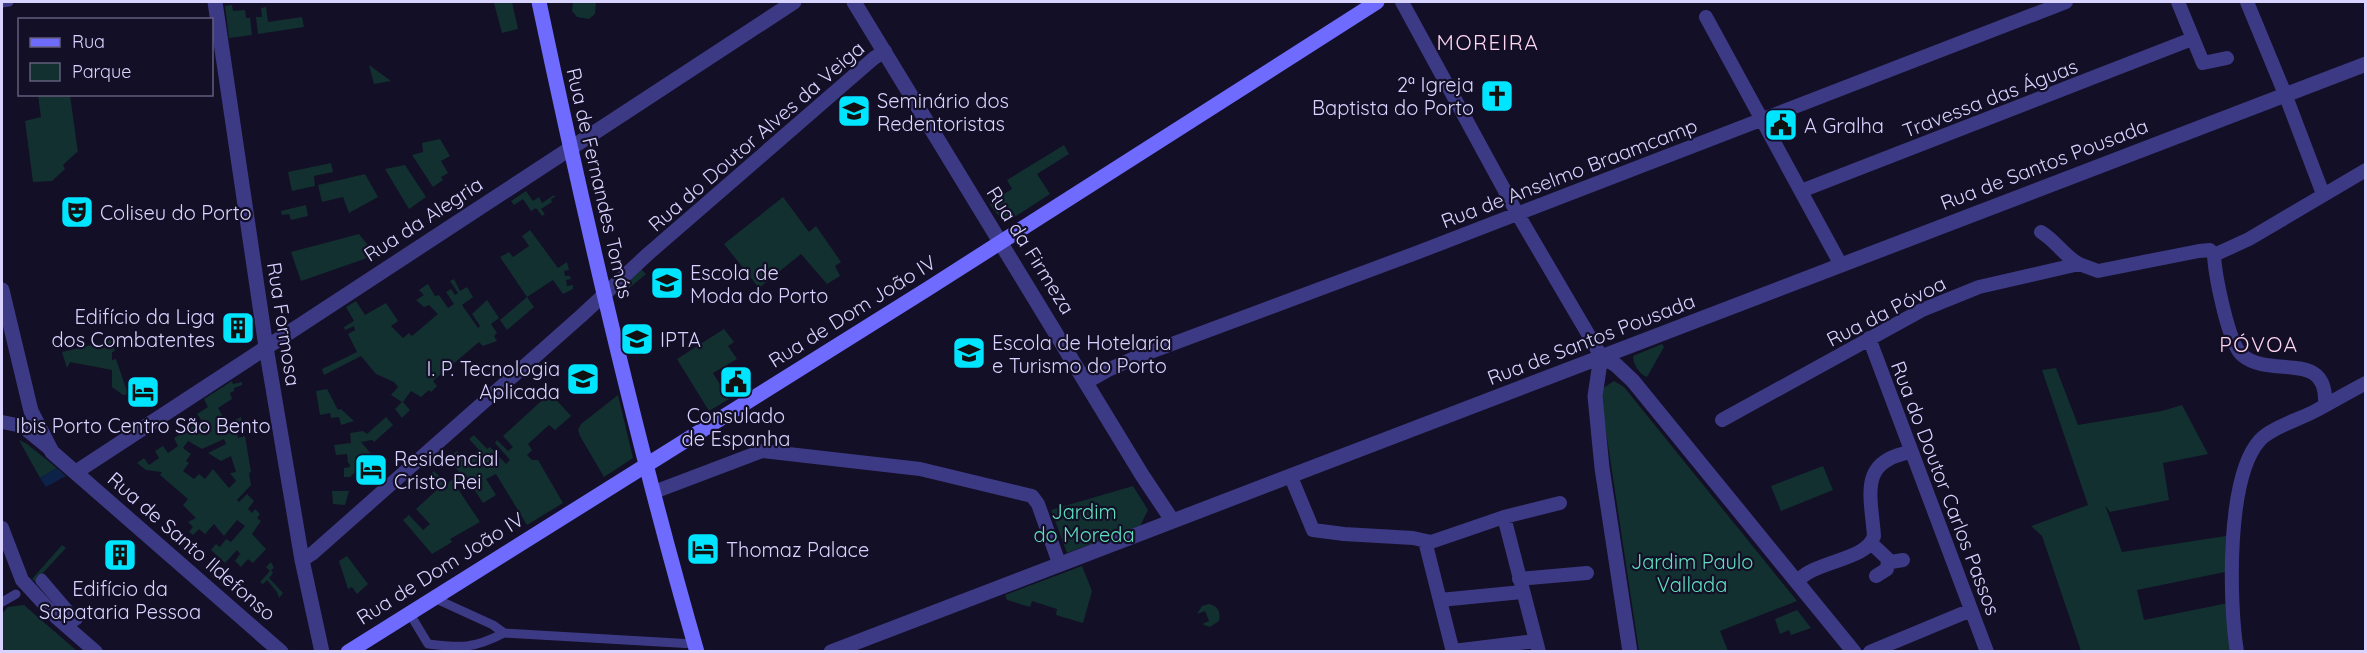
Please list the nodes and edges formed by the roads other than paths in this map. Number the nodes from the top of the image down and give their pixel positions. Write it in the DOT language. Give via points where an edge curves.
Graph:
graph roads {
  1 [pos="9,2"];
  2 [pos="215,2"];
  3 [pos="539,2"];
  4 [pos="794,2"];
  5 [pos="854,2"];
  6 [pos="1377,2"];
  7 [pos="1402,2"];
  8 [pos="2066,2"];
  9 [pos="2178,2"];
  10 [pos="2247,2"];
  11 [pos="2,3"];
  12 [pos="1706,17"];
  13 [pos="2192,39"];
  14 [pos="885,51"];
  15 [pos="2227,57"];
  16 [pos="2366,64"];
  17 [pos="2285,94"];
  18 [pos="1761,120"];
  19 [pos="569,148"];
  20 [pos="2366,170"];
  21 [pos="1801,192"];
  22 [pos="2323,194"];
  23 [pos="1517,213"];
  24 [pos="2041,232"];
  25 [pos="1001,242"];
  26 [pos="2214,255"];
  27 [pos="2079,264"];
  28 [pos="1841,265"];
  29 [pos="2,290"];
  30 [pos="604,295"];
  31 [pos="1869,338"];
  32 [pos="266,347"];
  33 [pos="1601,356"];
  34 [pos="1087,382"];
  35 [pos="2366,383"];
  36 [pos="2325,404"];
  37 [pos="1722,420"];
  38 [pos="2,422"];
  39 [pos="52,452"];
  40 [pos="1911,452"];
  41 [pos="647,464"];
  42 [pos="76,472"];
  43 [pos="1291,477"];
  44 [pos="654,492"];
  45 [pos="1560,503"];
  46 [pos="1504,517"];
  47 [pos="1172,520"];
  48 [pos="2,528"];
  49 [pos="1425,542"];
  50 [pos="1871,543"];
  51 [pos="302,560"];
  52 [pos="1888,560"];
  53 [pos="1903,560"];
  54 [pos="1059,563"];
  55 [pos="1587,573"];
  56 [pos="1876,576"];
  57 [pos="40,581"];
  58 [pos="1797,582"];
  59 [pos="1521,585"];
  60 [pos="16,594"];
  61 [pos="434,598"];
  62 [pos="1440,600"];
  63 [pos="2,602"];
  64 [pos="1971,610"];
  65 [pos="410,614"];
  66 [pos="504,633"];
  67 [pos="1537,646"];
  68 [pos="696,648"];
  69 [pos="838,650"];
  70 [pos="96,651"];
  71 [pos="281,651"];
  72 [pos="322,651"];
  73 [pos="348,651"];
  74 [pos="1453,651"];
  75 [pos="1630,651"];
  76 [pos="1854,651"];
  77 [pos="1870,651"];
  78 [pos="1987,651"];
  79 [pos="2237,651"];
  1 -- 11 [label="street"];
  2 -- 32 [label="street, Rua Formosa"];
  3 -- 19 [label="main road, Rua de Fernandes Tomás"];
  4 -- 19 [label="street, Rua da Alegria"];
  5 -- 14 [label="street, Rua da Firmeza"];
  6 -- 25 [label="main road, Rua de Dom João IV"];
  7 -- 23 [label="street"];
  8 -- 18 [label="street, Rua de Anselmo Braamcamp"];
  9 -- 13 [label="street"];
  10 -- 17 [label="street"];
  12 -- 18 [label="street"];
  13 -- 15 [label="street" via="2203,63"];
  13 -- 21 [label="street, Travessa das Águas"];
  14 -- 25 [label="street, Rua da Firmeza"];
  14 -- 30 [label="street, Rua do Doutor Alves da Veiga"];
  16 -- 17 [label="street, Rua de Santos Pousada"];
  17 -- 22 [label="street"];
  17 -- 28 [label="street, Rua de Santos Pousada"];
  18 -- 21 [label="street"];
  18 -- 23 [label="street, Rua de Anselmo Braamcamp"];
  19 -- 30 [label="main road, Rua de Fernandes Tomás"];
  19 -- 32 [label="street, Rua da Alegria"];
  20 -- 22 [label="street, Rua da Póvoa"];
  21 -- 28 [label="street"];
  22 -- 26 [label="street, Rua da Póvoa" via="2249,239"];
  23 -- 33 [label="street"];
  23 -- 34 [label="street, Rua de Anselmo Braamcamp" via="1137,357"];
  24 -- 27 [label="street"];
  25 -- 34 [label="street, Rua da Firmeza"];
  25 -- 41 [label="main road, Rua de Dom João IV"];
  26 -- 27 [label="street, Rua da Póvoa" via="2210,250 2199,251 2098,271"];
  26 -- 36 [label="street" via="2229,330 2237,349 2261,364 2312,371 2325,389"];
  27 -- 31 [label="street, Rua da Póvoa" via="1979,287 1948,298"];
  28 -- 33 [label="street, Rua de Santos Pousada"];
  29 -- 39 [label="street" via="31,411"];
  30 -- 41 [label="main road, Rua de Fernandes Tomás"];
  30 -- 51 [label="street, Rua do Doutor Alves da Veiga"];
  31 -- 37 [label="street, Rua da Póvoa"];
  31 -- 40 [label="street, Rua do Doutor Carlos Passos"];
  32 -- 42 [label="street, Rua da Alegria"];
  32 -- 51 [label="street, Rua Formosa"];
  33 -- 43 [label="street, Rua de Santos Pousada"];
  33 -- 58 [label="street" via="1633,381"];
  33 -- 75 [label="street" via="1595,396 1602,468"];
  34 -- 47 [label="street, Rua da Firmeza"];
  35 -- 36 [label="street"];
  36 -- 79 [label="street" via="2265,435 2246,464 2236,517 2232,585"];
  38 -- 39 [label="street" via="22,426"];
  39 -- 42 [label="street, Rua de Santo Ildefonso"];
  40 -- 50 [label="street" via="1889,457 1874,474 1869,491 1875,536"];
  40 -- 64 [label="street, Rua do Doutor Carlos Passos"];
  41 -- 44 [label="main road, Rua de Fernandes Tomás"];
  41 -- 61 [label="main road, Rua de Dom João IV"];
  42 -- 71 [label="street, Rua de Santo Ildefonso"];
  43 -- 47 [label="street, Rua de Santos Pousada"];
  43 -- 49 [label="street" via="1313,530"];
  44 -- 54 [label="street" via="762,451 920,469 1032,496"];
  44 -- 68 [label="main road, Rua de Fernandes Tomás"];
  45 -- 46 [label="street"];
  46 -- 49 [label="street"];
  46 -- 59 [label="street"];
  47 -- 54 [label="street, Rua de Santos Pousada"];
  48 -- 70 [label="street" via="22,580 57,618"];
  49 -- 62 [label="street"];
  50 -- 52 [label="street"];
  50 -- 58 [label="street" via="1861,552 1808,571"];
  51 -- 72 [label="street, Rua Formosa"];
  52 -- 53 [label="street"];
  52 -- 56 [label="street" via="1887,569"];
  54 -- 69 [label="street, Rua de Santos Pousada"];
  55 -- 59 [label="street"];
  57 -- 57 [label="street" via="42,578 78,620 75,622"];
  58 -- 76 [label="street"];
  59 -- 62 [label="street"];
  59 -- 67 [label="street"];
  60 -- 63 [label="street"];
  61 -- 65 [label="main road, Rua de Dom João IV"];
  61 -- 66 [label="street"];
  62 -- 74 [label="street"];
  64 -- 77 [label="street"];
  64 -- 78 [label="street, Rua do Doutor Carlos Passos"];
  65 -- 66 [label="street" via="428,644 462,648"];
  65 -- 73 [label="main road, Rua de Dom João IV"];
  66 -- 68 [label="street"];
  67 -- 74 [label="street"];
}
